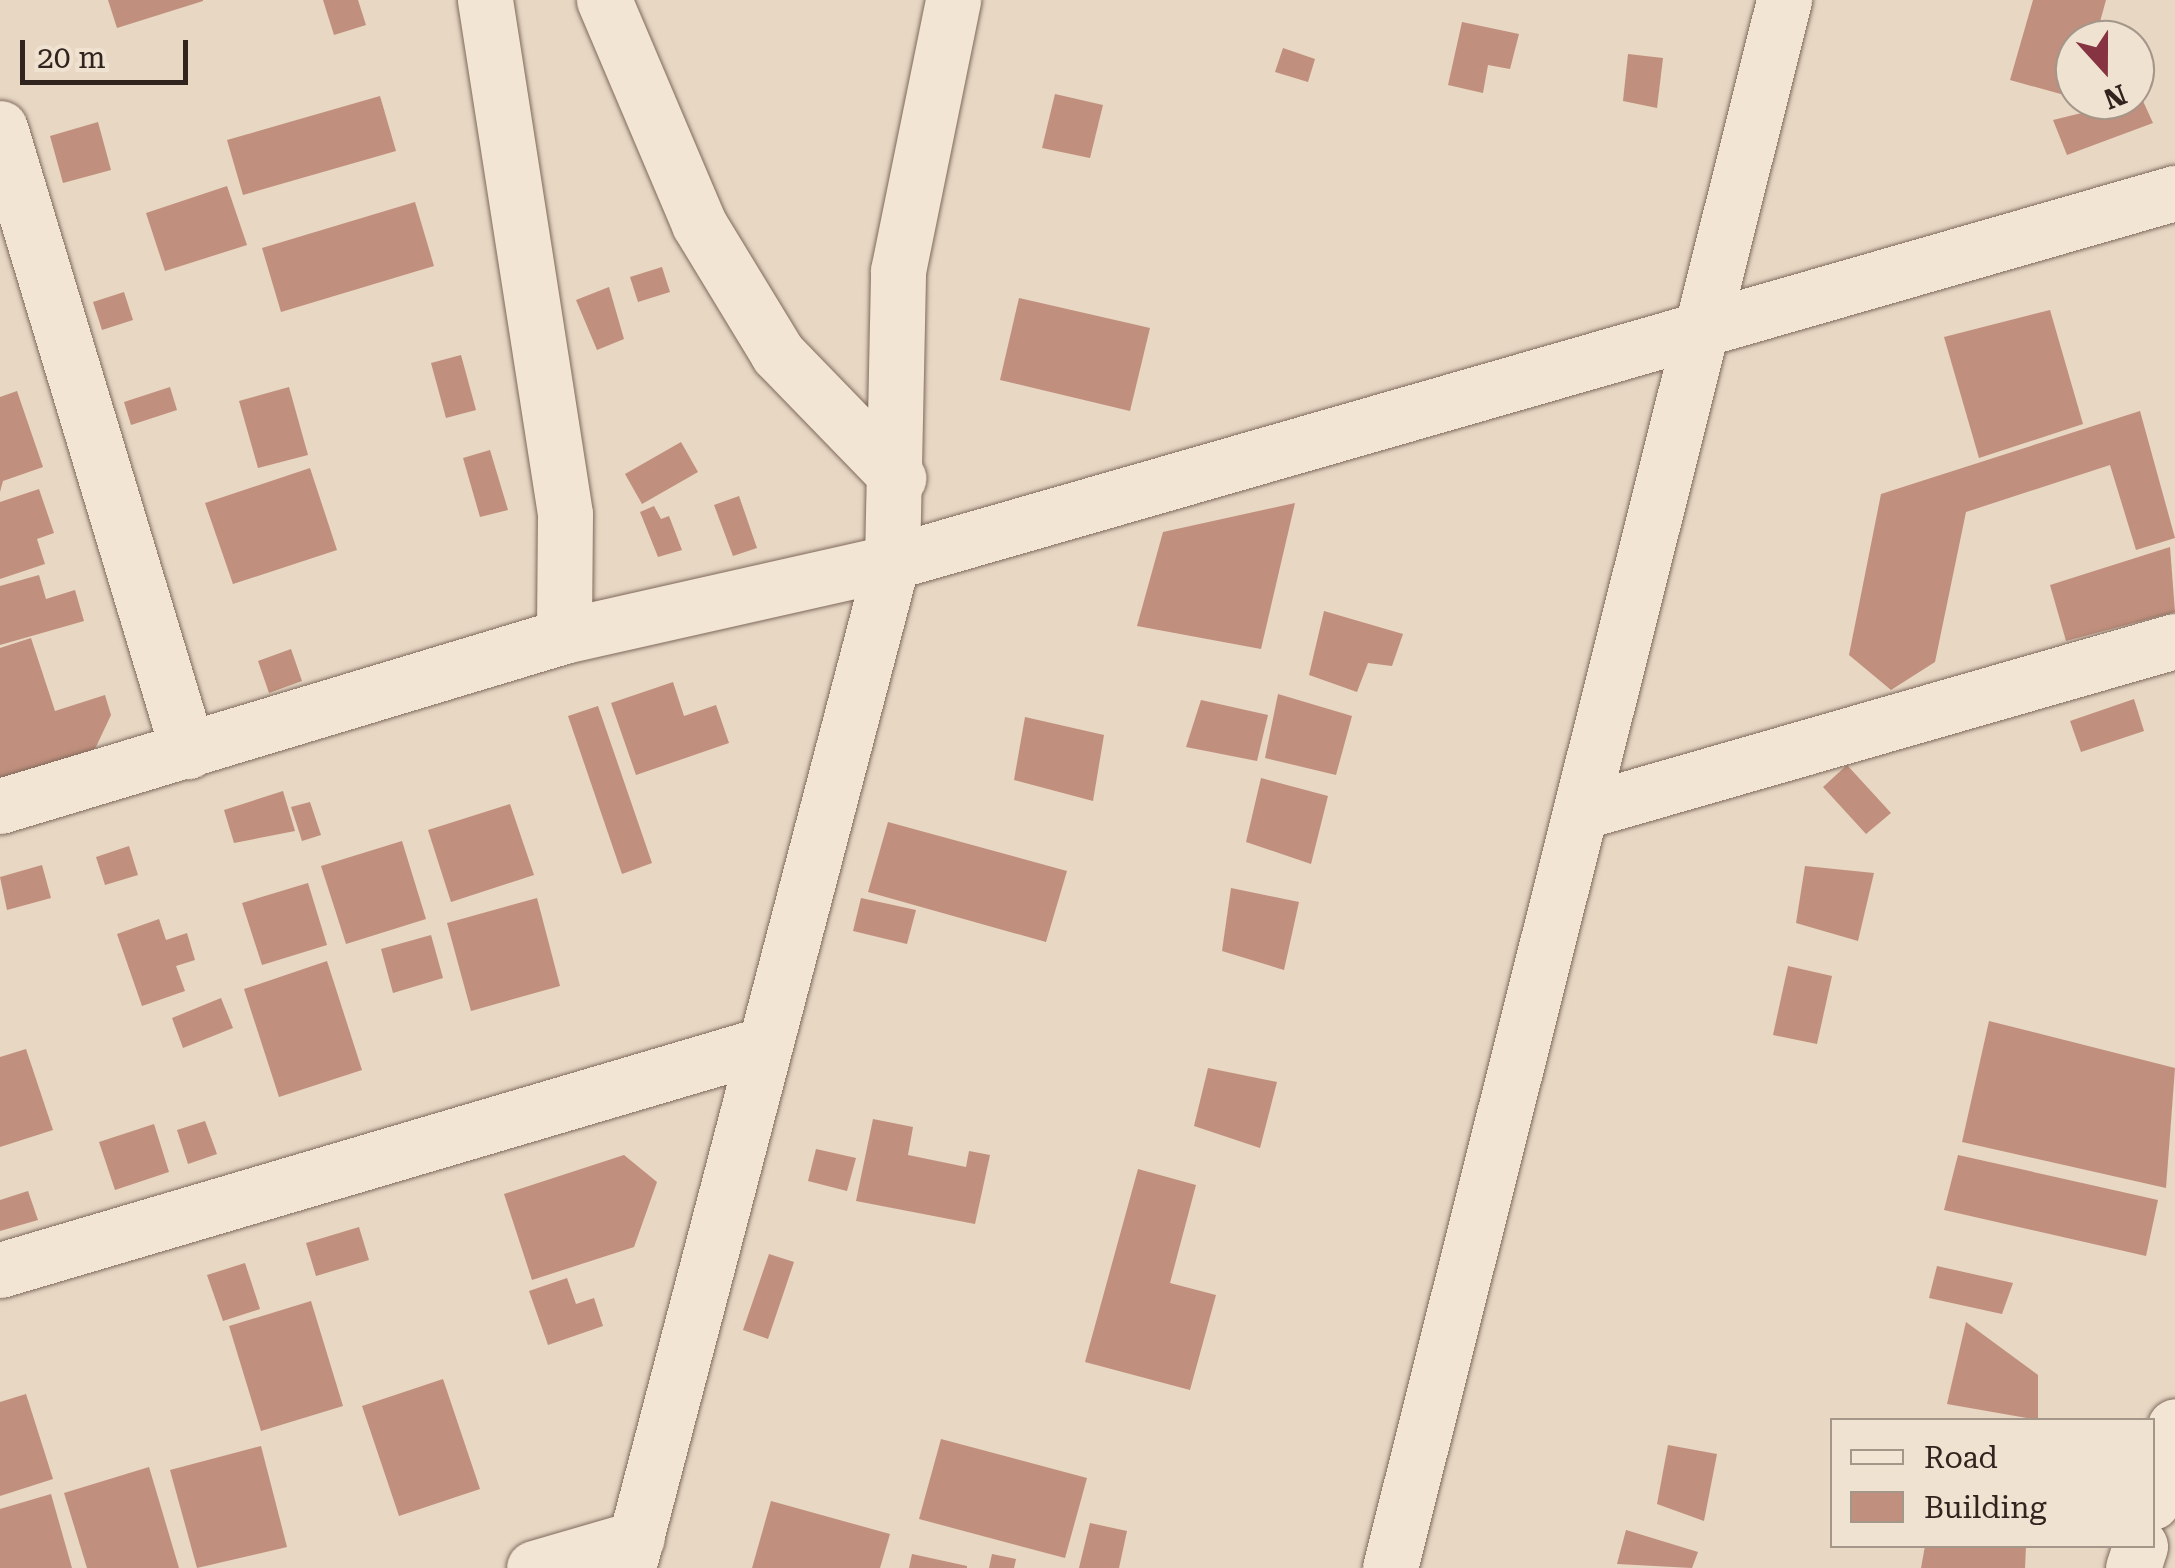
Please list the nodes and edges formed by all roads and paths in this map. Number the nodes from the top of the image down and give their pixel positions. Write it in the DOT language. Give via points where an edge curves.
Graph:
graph roads {
  1 [pos="485,0"];
  2 [pos="604,0"];
  3 [pos="953,0"];
  4 [pos="1784,0"];
  5 [pos="0,128"];
  6 [pos="2175,193"];
  7 [pos="1706,328"];
  8 [pos="898,478"];
  9 [pos="892,562"];
  10 [pos="564,636"];
  11 [pos="2175,641"];
  12 [pos="188,751"];
  13 [pos="0,806"];
  14 [pos="1584,811"];
  15 [pos="758,1046"];
  16 [pos="0,1270"];
  17 [pos="2175,1426"];
  18 [pos="2155,1492"];
  19 [pos="632,1553"];
  20 [pos="2175,1566"];
  21 [pos="534,1568"];
  22 [pos="1390,1568"];
  23 [pos="2168,1568"];
  1 -- 10 [label="street" via="565,514"];
  2 -- 8 [label="street" via="699,224 778,354"];
  3 -- 8 [label="street" via="898,272"];
  4 -- 7 [label="street"];
  5 -- 12 [label="street"];
  6 -- 7 [label="street"];
  7 -- 9 [label="street"];
  7 -- 14 [label="street"];
  8 -- 9 [label="street"];
  9 -- 10 [label="street"];
  9 -- 15 [label="street"];
  10 -- 12 [label="street"];
  11 -- 14 [label="street"];
  12 -- 13 [label="street"];
  14 -- 22 [label="street"];
  15 -- 16 [label="street"];
  15 -- 19 [label="street"];
  17 -- 18 [label="street"];
  19 -- 21 [label="street"];
  20 -- 23 [label="street"];
}
